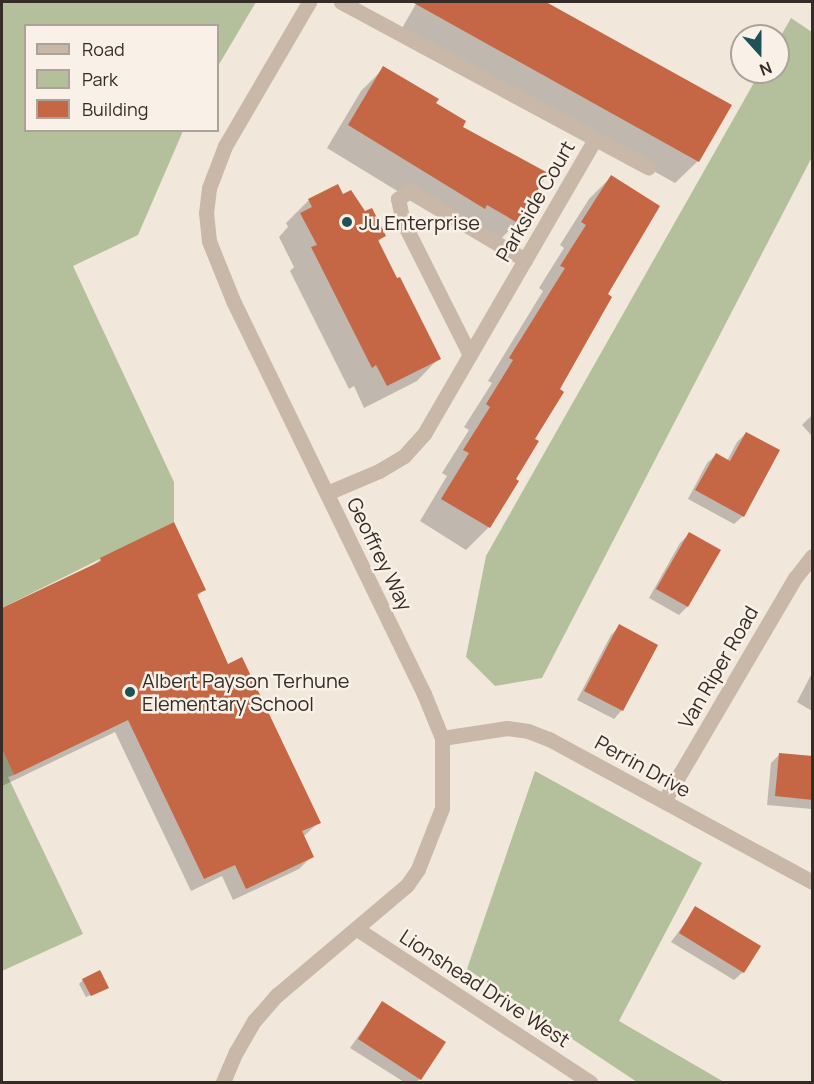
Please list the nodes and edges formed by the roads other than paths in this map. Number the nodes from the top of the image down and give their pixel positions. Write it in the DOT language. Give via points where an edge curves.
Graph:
graph roads {
  1 [pos="309,2"];
  2 [pos="341,2"];
  3 [pos="595,139"];
  4 [pos="648,167"];
  5 [pos="525,260"];
  6 [pos="470,355"];
  7 [pos="327,493"];
  8 [pos="813,556"];
  9 [pos="442,738"];
  10 [pos="664,801"];
  11 [pos="813,882"];
  12 [pos="357,929"];
  13 [pos="223,1083"];
  14 [pos="590,1083"];
  1 -- 7 [label="street, Geoffrey Way" via="225,146 209,188 206,213 209,241 219,270"];
  2 -- 3 [label="street, Parkside Court"];
  3 -- 4 [label="street"];
  3 -- 5 [label="street, Parkside Court"];
  5 -- 6 [label="street, Parkside Court"];
  5 -- 6 [label="street" via="409,191 398,199 403,222"];
  6 -- 7 [label="street, Parkside Court" via="424,434 404,456"];
  7 -- 9 [label="street, Geoffrey Way"];
  8 -- 10 [label="street, Van Riper Road" via="795,578"];
  9 -- 10 [label="street, Perrin Drive" via="507,728 528,730"];
  9 -- 12 [label="street, Geoffrey Way" via="442,807 422,860 407,885"];
  10 -- 11 [label="street, Perrin Drive"];
  12 -- 13 [label="street, Geoffrey Way" via="277,995 254,1021"];
  12 -- 14 [label="street, Lionshead Drive West"];
}
